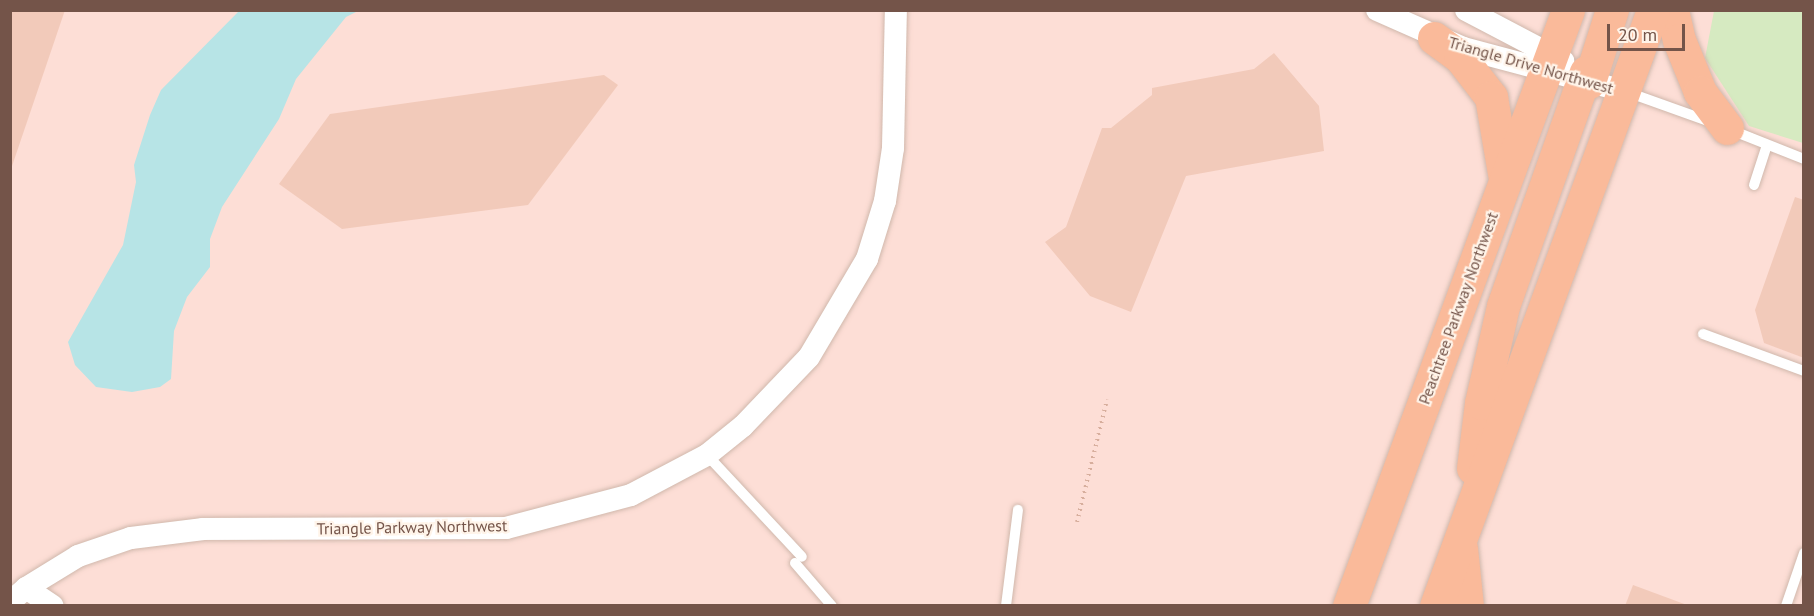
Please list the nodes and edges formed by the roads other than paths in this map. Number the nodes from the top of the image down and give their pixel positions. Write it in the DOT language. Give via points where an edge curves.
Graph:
graph roads {
  1 [pos="896,10"];
  2 [pos="1377,10"];
  3 [pos="1466,10"];
  4 [pos="1568,10"];
  5 [pos="1612,10"];
  6 [pos="1653,10"];
  7 [pos="1672,10"];
  8 [pos="1434,38"];
  9 [pos="1548,64"];
  10 [pos="1587,78"];
  11 [pos="1624,91"];
  12 [pos="1727,128"];
  13 [pos="1767,145"];
  14 [pos="1803,159"];
  15 [pos="1505,182"];
  16 [pos="1754,185"];
  17 [pos="1703,334"];
  18 [pos="1803,371"];
  19 [pos="706,454"];
  20 [pos="1472,508"];
  21 [pos="1018,510"];
  22 [pos="1460,539"];
  23 [pos="1369,549"];
  24 [pos="1803,553"];
  25 [pos="22,599"];
  26 [pos="53,606"];
  27 [pos="832,606"];
  28 [pos="1006,606"];
  29 [pos="1348,606"];
  30 [pos="1370,606"];
  31 [pos="1436,606"];
  32 [pos="1467,606"];
  33 [pos="1786,606"];
  1 -- 19 [label="street, Triangle Parkway Northwest" via="893,148 885,201 867,259 809,357 743,426"];
  2 -- 8 [label="street, Triangle Drive Northwest"];
  3 -- 9 [label="street, Triangle Drive Northwest"];
  4 -- 9 [label="highway, Peachtree Parkway Northwest"];
  5 -- 10 [label="highway"];
  6 -- 11 [label="highway"];
  7 -- 12 [label="highway" via="1679,40 1700,92"];
  8 -- 9 [label="street, Triangle Drive Northwest"];
  8 -- 15 [label="highway" via="1460,57 1491,97 1503,151"];
  9 -- 10 [label="street, Triangle Drive Northwest"];
  9 -- 15 [label="highway, Peachtree Parkway Northwest"];
  10 -- 11 [label="street, Triangle Drive Northwest"];
  10 -- 20 [label="highway" via="1503,306 1475,445"];
  11 -- 12 [label="lane"];
  11 -- 20 [label="highway"];
  12 -- 13 [label="lane"];
  13 -- 14 [label="lane"];
  13 -- 16 [label="lane"];
  15 -- 23 [label="highway, Peachtree Parkway Northwest"];
  17 -- 18 [label="lane"];
  19 -- 25 [label="street, Triangle Parkway Northwest" via="631,495 506,528 203,529 131,538 78,556"];
  19 -- 27 [label="lane" via="798,560"];
  20 -- 22 [label="highway"];
  21 -- 28 [label="lane"];
  22 -- 31 [label="highway"];
  22 -- 32 [label="highway"];
  23 -- 29 [label="highway, Peachtree Parkway Northwest"];
  23 -- 30 [label="highway"];
  24 -- 33 [label="lane"];
  25 -- 26 [label="street"];
}
